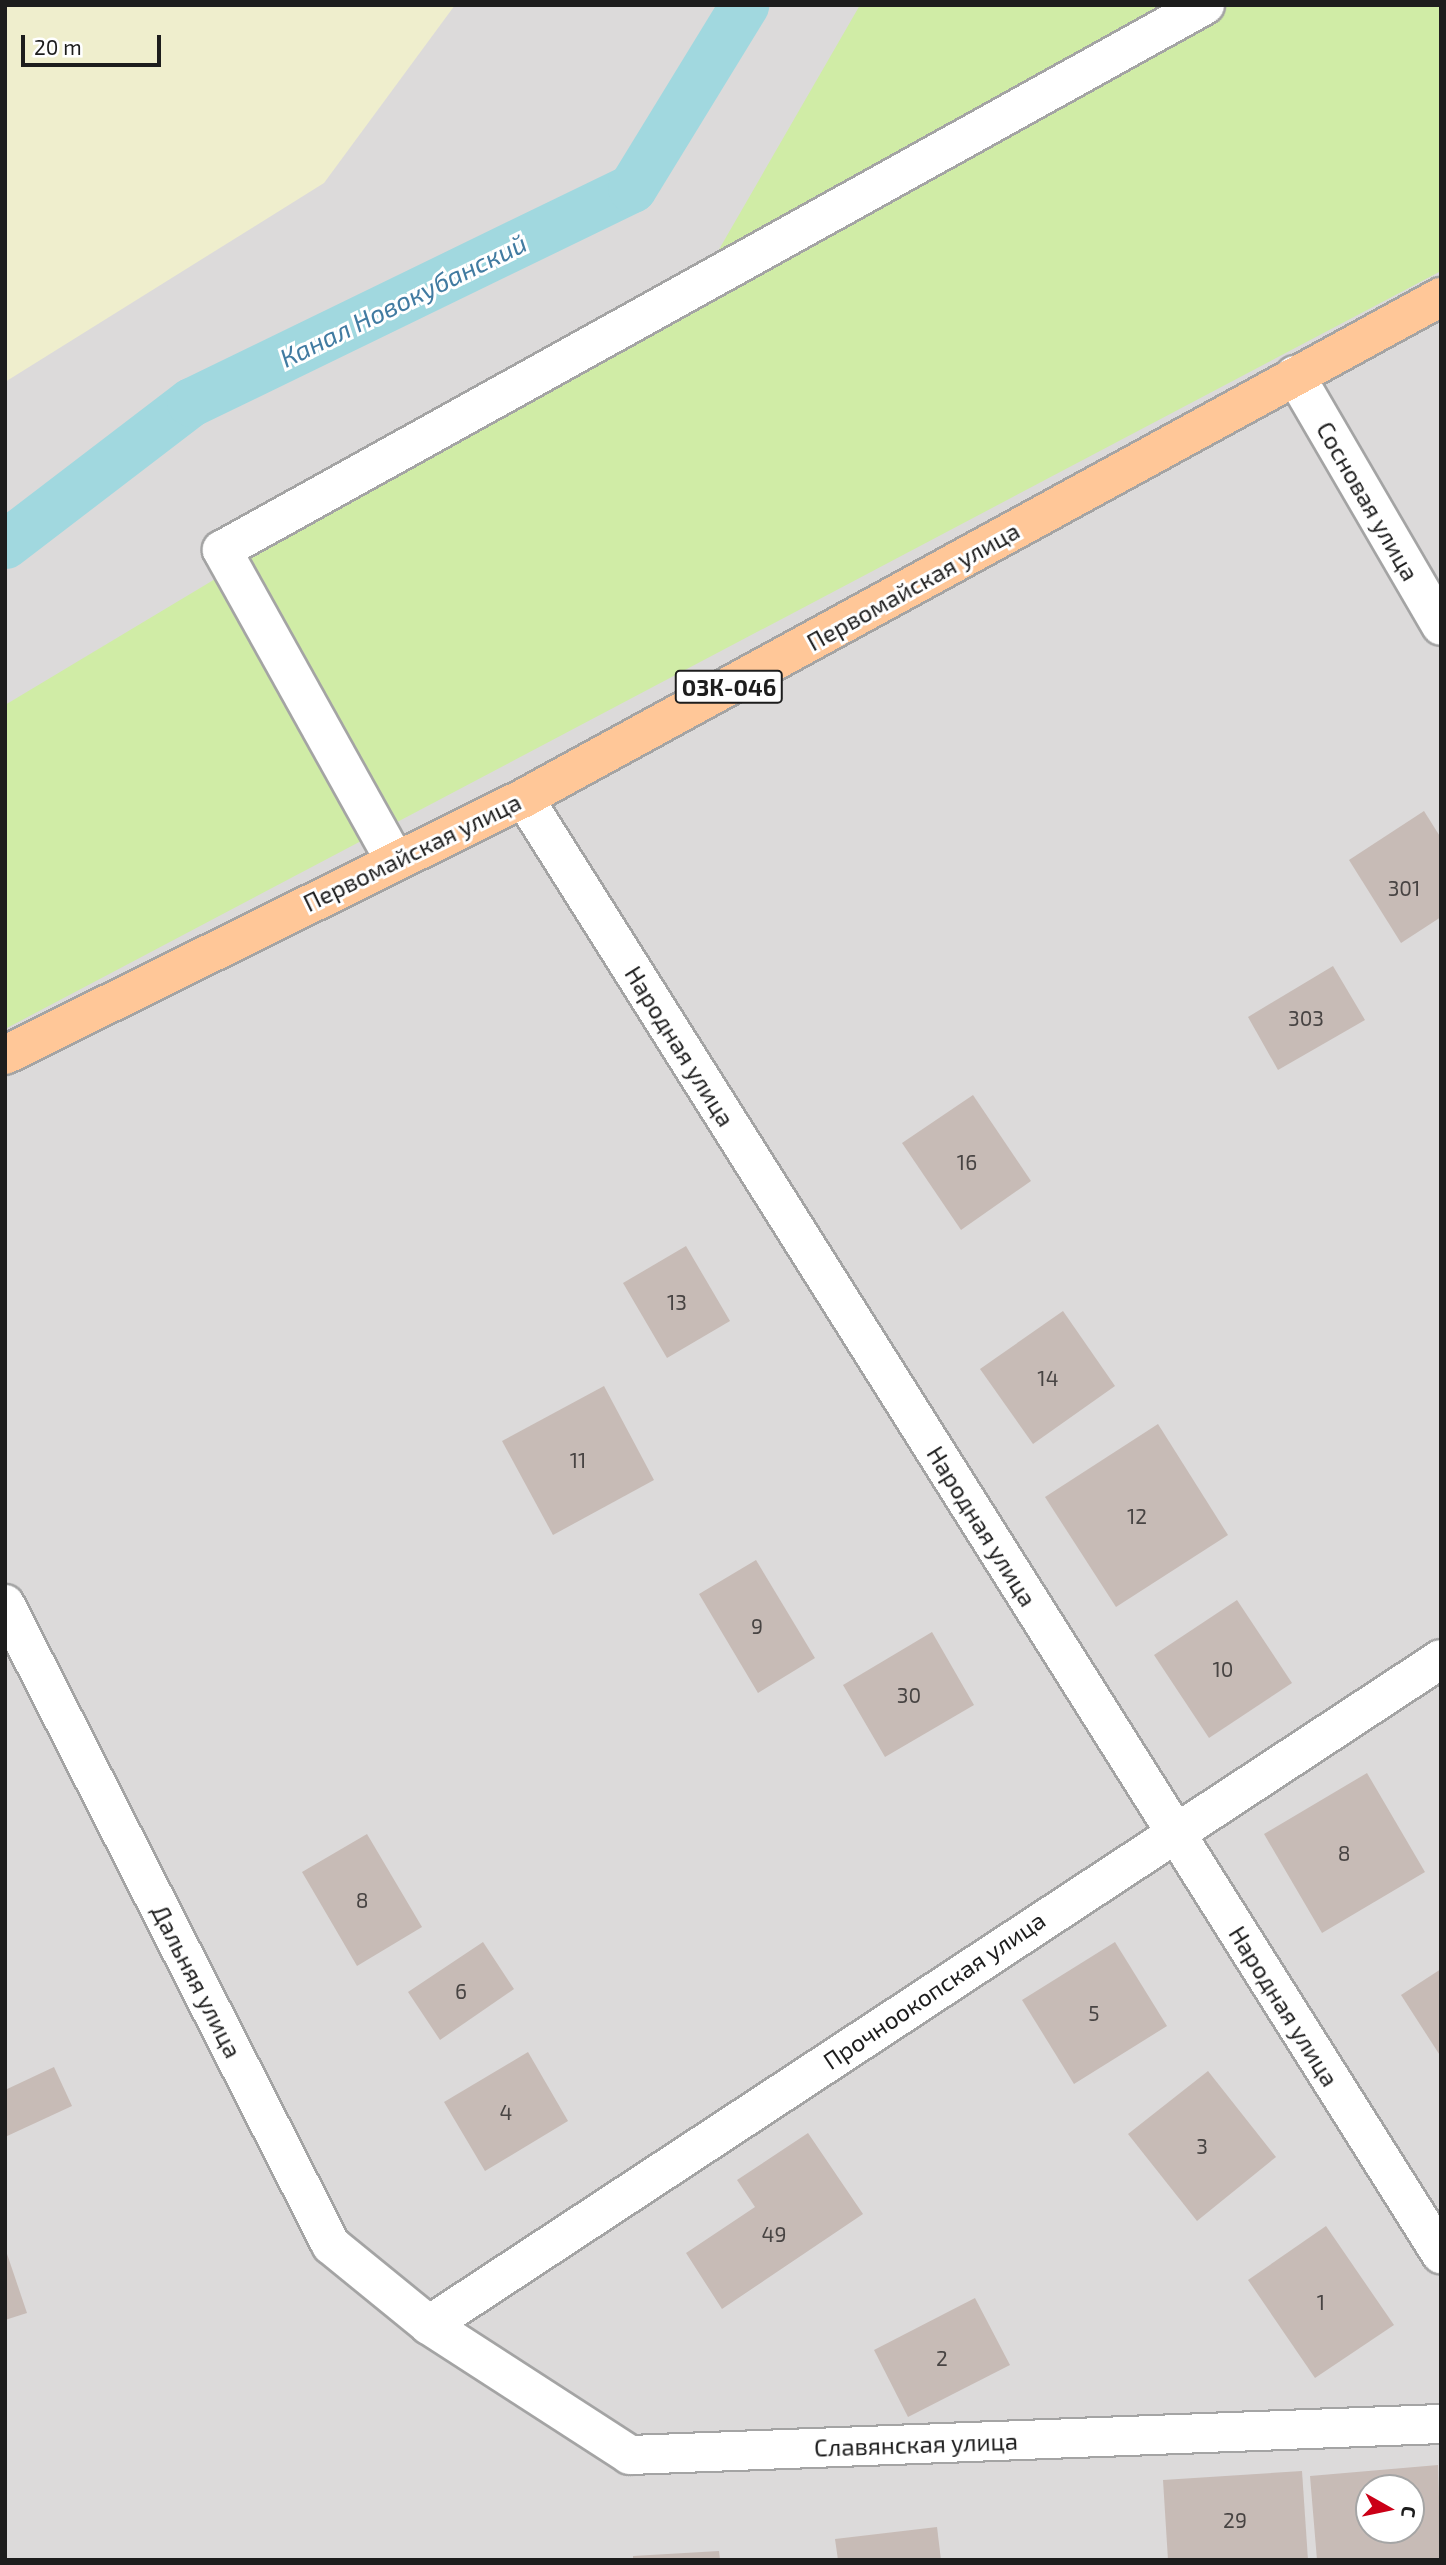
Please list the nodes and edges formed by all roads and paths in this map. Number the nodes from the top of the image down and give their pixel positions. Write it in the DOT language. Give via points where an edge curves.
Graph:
graph roads {
  1 [pos="1205,5"];
  2 [pos="1441,297"];
  3 [pos="1295,375"];
  4 [pos="1441,626"];
  5 [pos="524,797"];
  6 [pos="395,860"];
  7 [pos="5,1055"];
  8 [pos="5,1604"];
  9 [pos="1441,1659"];
  10 [pos="1174,1830"];
  11 [pos="1441,2254"];
  12 [pos="429,2325"];
  13 [pos="1441,2424"];
  1 -- 6 [label="street" via="222,550"];
  2 -- 3 [label="main road, Первомайская улица / 03К-046"];
  3 -- 4 [label="street, Сосновая улица"];
  3 -- 5 [label="main road, Первомайская улица / 03К-046"];
  5 -- 6 [label="main road, Первомайская улица / 03К-046"];
  5 -- 10 [label="street, Народная улица"];
  6 -- 7 [label="main road, Первомайская улица / 03К-046"];
  8 -- 12 [label="street, Дальняя улица" via="331,2245"];
  9 -- 10 [label="street, Прочноокопская улица"];
  10 -- 11 [label="street, Народная улица"];
  10 -- 12 [label="street, Прочноокопская улица"];
  12 -- 13 [label="street, Славянская улица" via="630,2455"];
}
